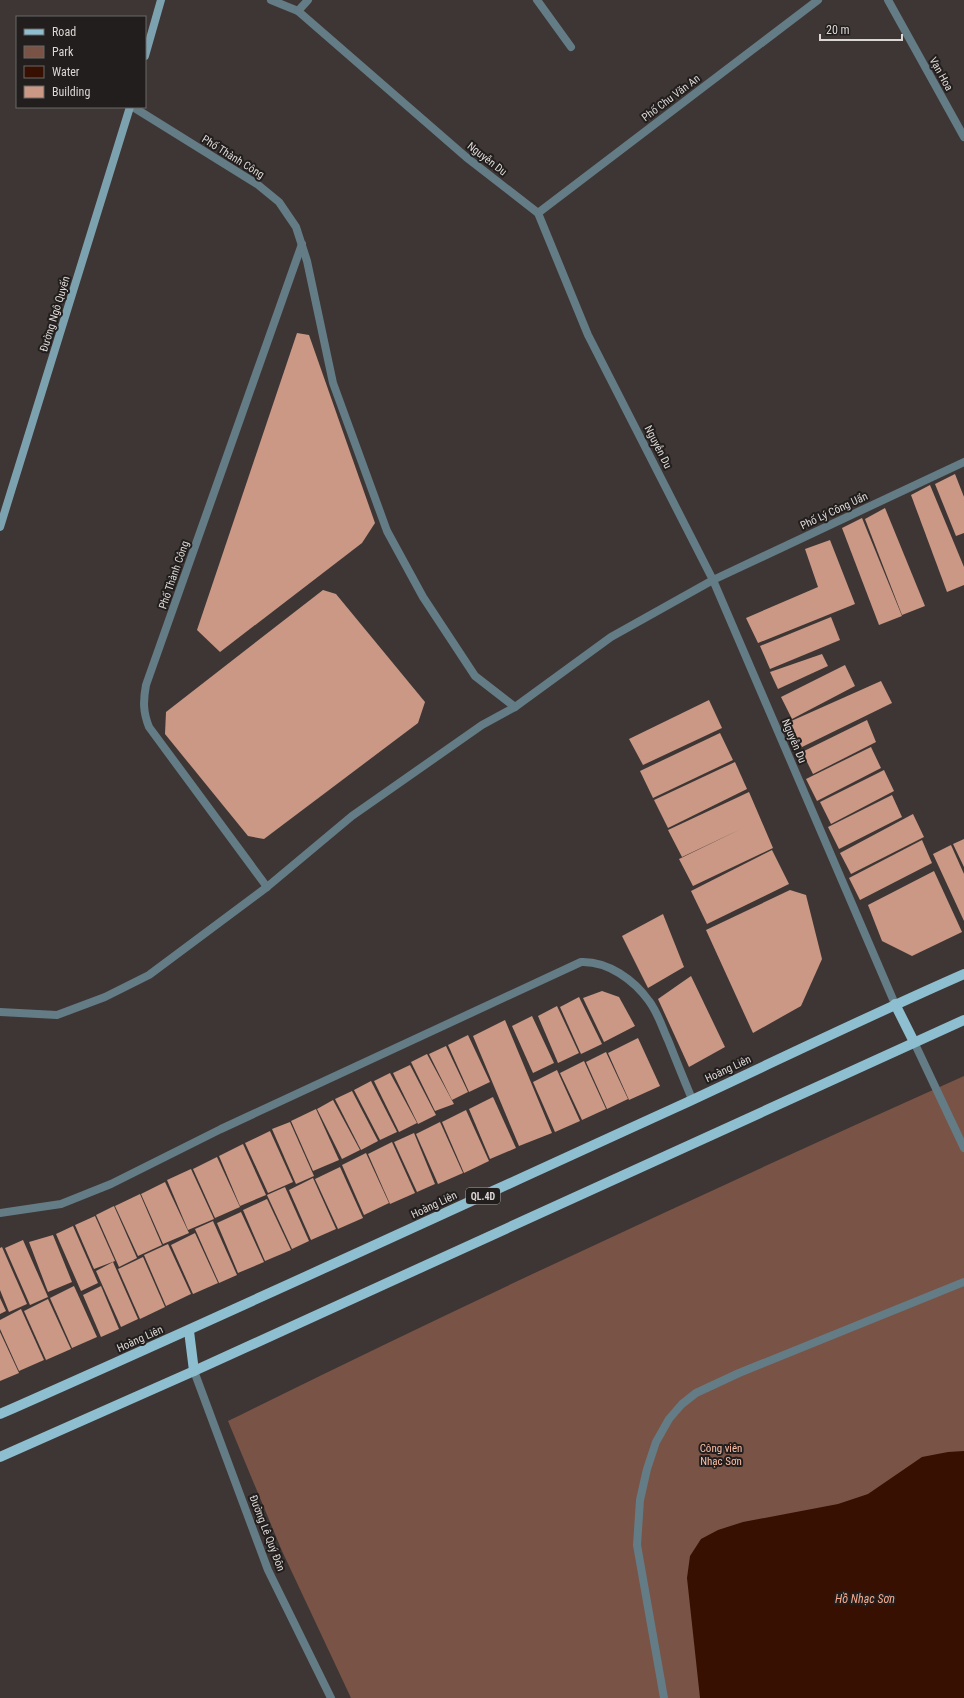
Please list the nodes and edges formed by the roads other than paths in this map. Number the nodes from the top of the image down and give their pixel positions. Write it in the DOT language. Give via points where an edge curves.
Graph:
graph roads {
  1 [pos="161,0"];
  2 [pos="271,0"];
  3 [pos="308,0"];
  4 [pos="537,0"];
  5 [pos="818,0"];
  6 [pos="888,0"];
  7 [pos="298,11"];
  8 [pos="571,47"];
  9 [pos="146,52"];
  10 [pos="132,108"];
  11 [pos="134,108"];
  12 [pos="964,137"];
  13 [pos="538,213"];
  14 [pos="302,244"];
  15 [pos="964,462"];
  16 [pos="0,526"];
  17 [pos="713,580"];
  18 [pos="515,707"];
  19 [pos="267,886"];
  20 [pos="964,974"];
  21 [pos="895,1004"];
  22 [pos="0,1012"];
  23 [pos="964,1020"];
  24 [pos="914,1042"];
  25 [pos="692,1099"];
  26 [pos="964,1148"];
  27 [pos="0,1213"];
  28 [pos="964,1282"];
  29 [pos="189,1331"];
  30 [pos="194,1371"];
  31 [pos="0,1414"];
  32 [pos="0,1457"];
  33 [pos="331,1698"];
  34 [pos="664,1698"];
  1 -- 9 [label="street"];
  2 -- 7 [label="street, Nguyễn Du"];
  3 -- 7 [label="street"];
  4 -- 8 [label="street"];
  5 -- 13 [label="street, Phố Chu Văn An"];
  6 -- 12 [label="street, Vạn Hoa"];
  7 -- 13 [label="street, Nguyễn Du" via="466,158"];
  10 -- 16 [label="street, Đường Ngô Quyến"];
  11 -- 14 [label="street, Phố Thành Công" via="257,184 279,202 296,227"];
  13 -- 17 [label="street, Nguyễn Du" via="588,335"];
  14 -- 18 [label="street, Phố Thành Công" via="333,383 387,531 423,596 475,676"];
  14 -- 19 [label="street, Phố Thành Công" via="143,700 144,714 149,727"];
  15 -- 17 [label="street, Phố Lý Công Uẩn"];
  17 -- 18 [label="street, Phố Lý Công Uẩn" via="611,637"];
  17 -- 21 [label="street, Nguyễn Du"];
  18 -- 19 [label="street, Phố Lý Công Uẩn" via="482,725 352,816"];
  19 -- 22 [label="street, Phố Lý Công Uẩn" via="149,975 105,997 57,1015"];
  20 -- 21 [label="main road, Hoàng Liên / QL.4D"];
  21 -- 24 [label="main road"];
  21 -- 25 [label="main road, Hoàng Liên / QL.4D"];
  23 -- 24 [label="main road"];
  24 -- 26 [label="street"];
  24 -- 30 [label="main road"];
  25 -- 27 [label="street" via="657,1014 642,992 618,972 592,962 581,962 221,1129 111,1184 61,1204"];
  25 -- 29 [label="main road, Hoàng Liên / QL.4D"];
  28 -- 34 [label="street" via="739,1373 696,1394 682,1404 669,1419 656,1442 647,1469 640,1500 637,1544"];
  29 -- 30 [label="main road"];
  29 -- 31 [label="main road, Hoàng Liên / QL.4D"];
  30 -- 32 [label="main road"];
  30 -- 33 [label="street, Đường Lê Quý Đôn" via="268,1570"];
}
